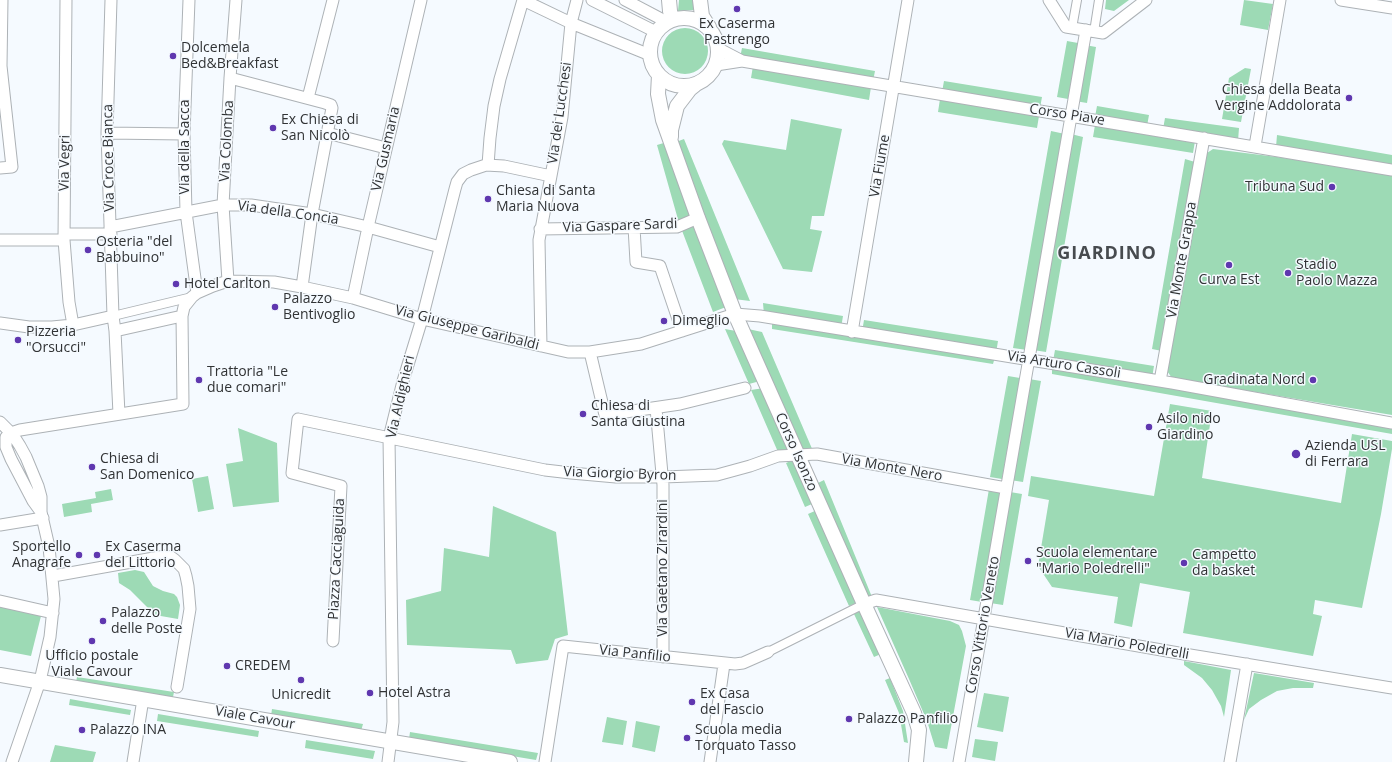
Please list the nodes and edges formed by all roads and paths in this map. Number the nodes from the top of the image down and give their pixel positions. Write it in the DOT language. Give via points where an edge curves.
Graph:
graph roads {
  1 [pos="2,0"];
  2 [pos="66,0"];
  3 [pos="111,0"];
  4 [pos="189,0"];
  5 [pos="236,0"];
  6 [pos="333,0"];
  7 [pos="421,0"];
  8 [pos="523,0"];
  9 [pos="578,0"];
  10 [pos="592,0"];
  11 [pos="625,0"];
  12 [pos="669,0"];
  13 [pos="700,0"];
  14 [pos="908,0"];
  15 [pos="1049,0"];
  16 [pos="1077,0"];
  17 [pos="1099,0"];
  18 [pos="1146,0"];
  19 [pos="1280,0"];
  20 [pos="1342,0"];
  21 [pos="1392,8"];
  22 [pos="670,21"];
  23 [pos="571,22"];
  24 [pos="709,28"];
  25 [pos="1072,28"];
  26 [pos="1090,31"];
  27 [pos="656,32"];
  28 [pos="718,49"];
  29 [pos="650,55"];
  30 [pos="742,61"];
  31 [pos="716,65"];
  32 [pos="659,75"];
  33 [pos="230,78"];
  34 [pos="695,85"];
  35 [pos="893,86"];
  36 [pos="308,98"];
  37 [pos="1071,116"];
  38 [pos="107,133"];
  39 [pos="327,133"];
  40 [pos="184,134"];
  41 [pos="1204,138"];
  42 [pos="671,140"];
  43 [pos="1255,146"];
  44 [pos="386,148"];
  45 [pos="488,165"];
  46 [pos="0,168"];
  47 [pos="1392,170"];
  48 [pos="551,176"];
  49 [pos="223,205"];
  50 [pos="186,212"];
  51 [pos="312,214"];
  52 [pos="698,218"];
  53 [pos="368,227"];
  54 [pos="634,227"];
  55 [pos="540,229"];
  56 [pos="110,231"];
  57 [pos="64,237"];
  58 [pos="0,240"];
  59 [pos="440,248"];
  60 [pos="228,281"];
  61 [pos="302,287"];
  62 [pos="195,295"];
  63 [pos="353,298"];
  64 [pos="735,314"];
  65 [pos="113,316"];
  66 [pos="182,316"];
  67 [pos="422,319"];
  68 [pos="0,323"];
  69 [pos="73,325"];
  70 [pos="115,331"];
  71 [pos="682,331"];
  72 [pos="852,332"];
  73 [pos="541,346"];
  74 [pos="590,352"];
  75 [pos="1029,359"];
  76 [pos="1160,381"];
  77 [pos="745,388"];
  78 [pos="656,408"];
  79 [pos="119,414"];
  80 [pos="298,419"];
  81 [pos="0,422"];
  82 [pos="1392,423"];
  83 [pos="30,428"];
  84 [pos="11,433"];
  85 [pos="390,438"];
  86 [pos="24,454"];
  87 [pos="798,455"];
  88 [pos="11,459"];
  89 [pos="0,463"];
  90 [pos="663,477"];
  91 [pos="1006,488"];
  92 [pos="42,515"];
  93 [pos="0,525"];
  94 [pos="53,576"];
  95 [pos="0,602"];
  96 [pos="864,604"];
  97 [pos="53,613"];
  98 [pos="984,619"];
  99 [pos="333,641"];
  100 [pos="768,652"];
  101 [pos="663,657"];
  102 [pos="724,664"];
  103 [pos="1247,664"];
  104 [pos="0,675"];
  105 [pos="40,681"];
  106 [pos="177,687"];
  107 [pos="1392,688"];
  108 [pos="143,699"];
  109 [pos="390,741"];
  110 [pos="12,762"];
  111 [pos="133,762"];
  112 [pos="388,762"];
  113 [pos="510,762"];
  114 [pos="545,762"];
  115 [pos="710,762"];
  116 [pos="916,762"];
  117 [pos="959,762"];
  118 [pos="1230,762"];
  1 -- 46 [label="street" via="2,66 12,168"];
  2 -- 57 [label="street, Via Vegri"];
  3 -- 38 [label="street, Via Croce Bianca"];
  4 -- 40 [label="street, Via della Sacca"];
  5 -- 33 [label="street, Via Colomba"];
  6 -- 36 [label="street"];
  7 -- 44 [label="street, Via Gusmaria"];
  8 -- 23 [label="street"];
  8 -- 45 [label="street" via="494,106"];
  9 -- 23 [label="street, Via dei Lucchesi"];
  10 -- 27 [label="street"];
  11 -- 22 [label="street"];
  12 -- 22 [label="street"];
  13 -- 24 [label="street" via="702,16"];
  14 -- 35 [label="street, Via Fiume"];
  15 -- 25 [label="street" via="1066,27"];
  16 -- 25 [label="street"];
  17 -- 26 [label="street"];
  18 -- 26 [label="street" via="1102,33"];
  19 -- 43 [label="street"];
  20 -- 21 [label="street"];
  22 -- 24 [label="street" via="691,18"];
  22 -- 27 [label="street"];
  23 -- 29 [label="street"];
  23 -- 48 [label="street, Via dei Lucchesi" via="562,117"];
  24 -- 28 [label="street" via="716,37"];
  25 -- 26 [label="street"];
  26 -- 37 [label="street, Corso Vittorio Veneto"];
  27 -- 29 [label="street"];
  28 -- 30 [label="street, Corso Piave"];
  28 -- 31 [label="street"];
  29 -- 32 [label="street"];
  30 -- 31 [label="street, Corso Piave"];
  30 -- 35 [label="street, Corso Piave"];
  31 -- 34 [label="street" via="712,73"];
  32 -- 34 [label="street" via="674,85"];
  32 -- 42 [label="street, Corso Isonzo" via="658,94 661,111"];
  33 -- 36 [label="street"];
  33 -- 49 [label="street, Via Colomba"];
  34 -- 42 [label="street, Corso Isonzo" via="677,106"];
  35 -- 37 [label="street, Corso Piave"];
  35 -- 72 [label="street, Via Fiume"];
  36 -- 39 [label="street" via="331,105"];
  37 -- 41 [label="street, Corso Piave"];
  37 -- 75 [label="street, Corso Vittorio Veneto"];
  38 -- 40 [label="street"];
  38 -- 56 [label="street, Via Croce Bianca"];
  39 -- 44 [label="street"];
  39 -- 51 [label="street"];
  40 -- 50 [label="street, Via della Sacca"];
  41 -- 43 [label="street, Corso Piave"];
  41 -- 76 [label="street, Via Monte Grappa"];
  42 -- 52 [label="street, Corso Isonzo"];
  43 -- 47 [label="street, Corso Piave"];
  44 -- 53 [label="street, Via Gusmaria"];
  45 -- 48 [label="street, Via Aldighieri"];
  45 -- 59 [label="street, Via Aldighieri" via="463,174 458,182"];
  48 -- 55 [label="street, Via dei Lucchesi"];
  49 -- 50 [label="street, Via della Concia"];
  49 -- 51 [label="street, Via della Concia" via="251,205"];
  49 -- 60 [label="street, Via Colomba"];
  50 -- 56 [label="street, Via della Concia"];
  50 -- 62 [label="street, Via della Sacca"];
  51 -- 53 [label="street, Via della Concia"];
  51 -- 61 [label="street"];
  52 -- 54 [label="street, Via Gaspare Sardi" via="677,227"];
  52 -- 64 [label="street, Corso Isonzo"];
  53 -- 59 [label="street, Via della Concia"];
  53 -- 63 [label="street, Via Gusmaria"];
  54 -- 55 [label="street, Via Gaspare Sardi"];
  54 -- 71 [label="street" via="636,262 660,266"];
  55 -- 73 [label="street, Via dei Lucchesi" via="538,252"];
  56 -- 57 [label="street, Via della Concia"];
  56 -- 65 [label="street, Via Croce Bianca"];
  57 -- 58 [label="street, Via della Concia"];
  57 -- 69 [label="street, Via Vegri"];
  59 -- 67 [label="street, Via Aldighieri"];
  60 -- 61 [label="street, Via Giuseppe Garibaldi" via="274,282"];
  60 -- 62 [label="street, Via Giuseppe Garibaldi"];
  61 -- 63 [label="street, Via Giuseppe Garibaldi"];
  62 -- 65 [label="street, Via Giuseppe Garibaldi"];
  62 -- 66 [label="street" via="184,307"];
  63 -- 67 [label="street, Via Giuseppe Garibaldi"];
  64 -- 71 [label="street, Via Giuseppe Garibaldi"];
  64 -- 72 [label="street, Via Arturo Cassoli"];
  64 -- 87 [label="street, Corso Isonzo"];
  65 -- 69 [label="street, Via Giuseppe Garibaldi"];
  65 -- 70 [label="street, Via Croce Bianca"];
  66 -- 70 [label="street"];
  66 -- 79 [label="street" via="183,404"];
  67 -- 73 [label="street, Via Giuseppe Garibaldi"];
  67 -- 85 [label="street, Via Aldighieri" via="402,381"];
  68 -- 69 [label="street, Via Giuseppe Garibaldi" via="42,327"];
  70 -- 79 [label="street, Via Croce Bianca"];
  71 -- 74 [label="street, Via Giuseppe Garibaldi" via="641,344"];
  72 -- 75 [label="street, Via Arturo Cassoli"];
  73 -- 74 [label="street, Via Giuseppe Garibaldi" via="568,352"];
  74 -- 78 [label="street" via="605,415"];
  75 -- 76 [label="street, Via Arturo Cassoli"];
  75 -- 91 [label="street, Corso Vittorio Veneto"];
  76 -- 82 [label="street, Via Arturo Cassoli"];
  77 -- 78 [label="street"];
  78 -- 90 [label="street, Via Gaetano Zirardini"];
  79 -- 83 [label="street"];
  80 -- 85 [label="street, Via Giorgio Byron"];
  80 -- 99 [label="street, Piazza Cacciaguida" via="292,473 341,486"];
  81 -- 84 [label="street"];
  83 -- 84 [label="street"];
  83 -- 86 [label="street" via="23,436"];
  84 -- 86 [label="street"];
  84 -- 88 [label="street" via="5,439"];
  85 -- 90 [label="street, Via Giorgio Byron" via="571,474"];
  85 -- 109 [label="street, Via Aldighieri" via="393,722"];
  86 -- 88 [label="street"];
  86 -- 92 [label="street" via="38,486"];
  87 -- 90 [label="street, Via Giorgio Byron" via="778,456 717,475"];
  87 -- 91 [label="street, Via Monte Nero" via="817,454"];
  87 -- 96 [label="street, Corso Isonzo"];
  88 -- 89 [label="street"];
  88 -- 92 [label="street"];
  90 -- 101 [label="street, Via Gaetano Zirardini"];
  91 -- 98 [label="street, Corso Vittorio Veneto"];
  92 -- 93 [label="street"];
  92 -- 94 [label="street"];
  94 -- 97 [label="street"];
  94 -- 106 [label="street" via="165,556 176,560 184,569 190,609"];
  95 -- 97 [label="street"];
  96 -- 98 [label="street, Via Mario Poledrelli" via="876,600"];
  96 -- 100 [label="street"];
  96 -- 116 [label="street, Corso Isonzo" via="917,722 919,730"];
  97 -- 105 [label="street"];
  98 -- 103 [label="street, Via Mario Poledrelli"];
  98 -- 117 [label="street, Corso Vittorio Veneto"];
  100 -- 102 [label="street, Via Panfilio" via="743,663"];
  101 -- 102 [label="street, Via Panfilio"];
  101 -- 114 [label="street, Via Panfilio" via="563,646"];
  102 -- 115 [label="street"];
  103 -- 107 [label="street, Via Mario Poledrelli"];
  103 -- 118 [label="street"];
  104 -- 105 [label="street, Viale Cavour"];
  105 -- 108 [label="street, Viale Cavour"];
  105 -- 110 [label="street"];
  108 -- 109 [label="street, Viale Cavour"];
  108 -- 111 [label="street"];
  109 -- 112 [label="street, Via Aldighieri"];
  109 -- 113 [label="street, Viale Cavour"];
}
